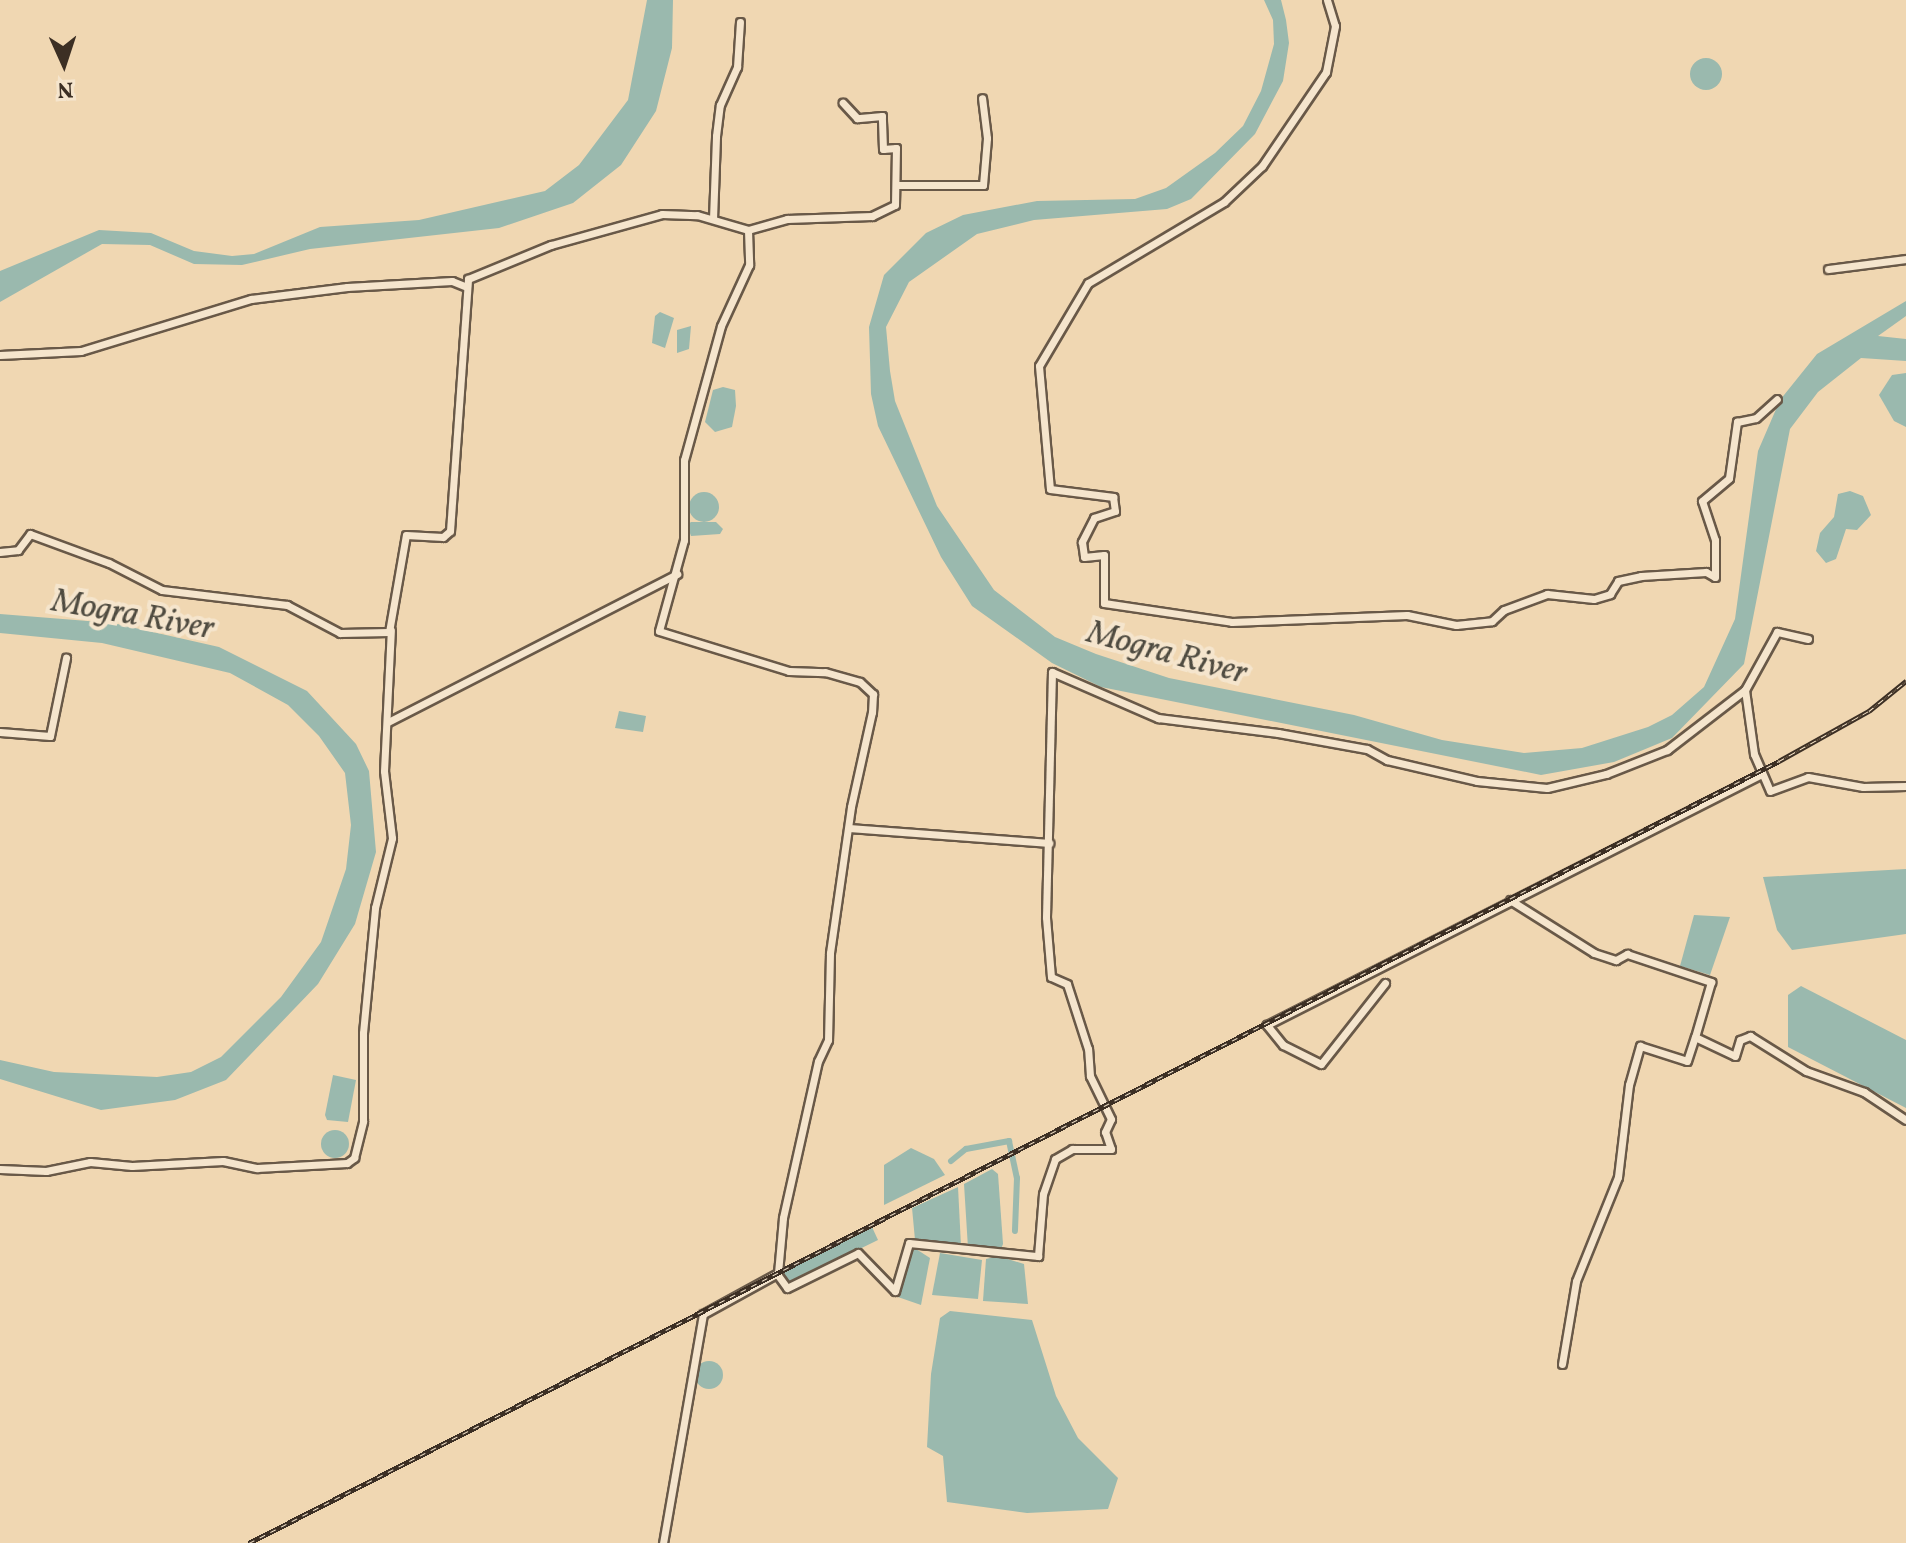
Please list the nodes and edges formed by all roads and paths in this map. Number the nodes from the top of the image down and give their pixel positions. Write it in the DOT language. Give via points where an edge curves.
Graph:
graph roads {
  1 [pos="1327,0"];
  2 [pos="740,22"];
  3 [pos="982,98"];
  4 [pos="843,103"];
  5 [pos="896,185"];
  6 [pos="713,219"];
  7 [pos="748,230"];
  8 [pos="1906,259"];
  9 [pos="1828,269"];
  10 [pos="467,287"];
  11 [pos="0,355"];
  12 [pos="1777,399"];
  13 [pos="0,552"];
  14 [pos="677,574"];
  15 [pos="391,630"];
  16 [pos="1808,639"];
  17 [pos="66,658"];
  18 [pos="1745,690"];
  19 [pos="388,722"];
  20 [pos="0,732"];
  21 [pos="1762,774"];
  22 [pos="1906,786"];
  23 [pos="849,828"];
  24 [pos="1049,843"];
  25 [pos="1510,900"];
  26 [pos="1385,983"];
  27 [pos="1695,1037"];
  28 [pos="1906,1120"];
  29 [pos="0,1169"];
  30 [pos="777,1274"];
  31 [pos="1562,1364"];
  32 [pos="663,1543"];
  1 -- 12 [label="street" via="1335,26 1326,72 1262,166 1224,202 1088,283 1039,366 1050,489 1113,497 1115,511 1094,518 1082,542 1084,557 1104,555 1104,603 1232,622 1407,615 1456,625 1492,621 1504,610 1547,594 1594,599 1610,594 1618,581 1641,576 1706,572 1715,577 1715,540 1702,501 1729,478 1737,422 1756,418"];
  2 -- 6 [label="street" via="737,67 720,105"];
  3 -- 5 [label="street" via="987,138 983,185"];
  4 -- 5 [label="street" via="857,118 882,116 883,149 896,148"];
  5 -- 7 [label="street" via="895,205 872,216 787,219"];
  6 -- 7 [label="street"];
  6 -- 10 [label="street" via="662,214 551,245 473,276"];
  7 -- 14 [label="street" via="749,265 721,326 684,460 684,540"];
  8 -- 9 [label="street"];
  10 -- 11 [label="street" via="452,281 251,299 81,351"];
  10 -- 15 [label="street" via="450,531 443,537 406,535"];
  13 -- 15 [label="street" via="18,550 30,534 109,563 162,590 287,605 340,633"];
  14 -- 19 [label="street"];
  14 -- 23 [label="street" via="661,634 789,671 825,672 860,682 873,694 868,749"];
  15 -- 19 [label="street"];
  16 -- 18 [label="street" via="1777,632"];
  17 -- 20 [label="street" via="50,736"];
  18 -- 21 [label="street" via="1746,723"];
  18 -- 24 [label="street" via="1667,750 1606,774 1547,788 1477,781 1387,760 1367,749 1158,718 1052,672"];
  19 -- 29 [label="street" via="384,771 392,838 375,908 363,1033 363,1121 351,1161 252,1168 223,1161 132,1166 90,1162 46,1171"];
  21 -- 22 [label="street" via="1770,791 1808,777 1863,787"];
  21 -- 25 [label="street"];
  23 -- 24 [label="street"];
  23 -- 30 [label="street" via="830,953 828,1040 816,1066"];
  24 -- 30 [label="street" via="1046,917 1051,977 1067,984 1088,1049 1090,1076 1111,1119 1105,1132 1111,1149 1072,1149 1055,1159 1043,1194 1038,1256 909,1243 895,1291 858,1253 787,1288"];
  25 -- 26 [label="street" via="1267,1025 1283,1045 1321,1064"];
  25 -- 27 [label="street" via="1594,953 1616,960 1627,954 1711,982"];
  27 -- 28 [label="street" via="1735,1056 1740,1040 1750,1036 1806,1071 1864,1092"];
  27 -- 31 [label="street" via="1687,1061 1640,1046 1618,1177 1576,1281"];
  30 -- 32 [label="street" via="703,1314"];
}
